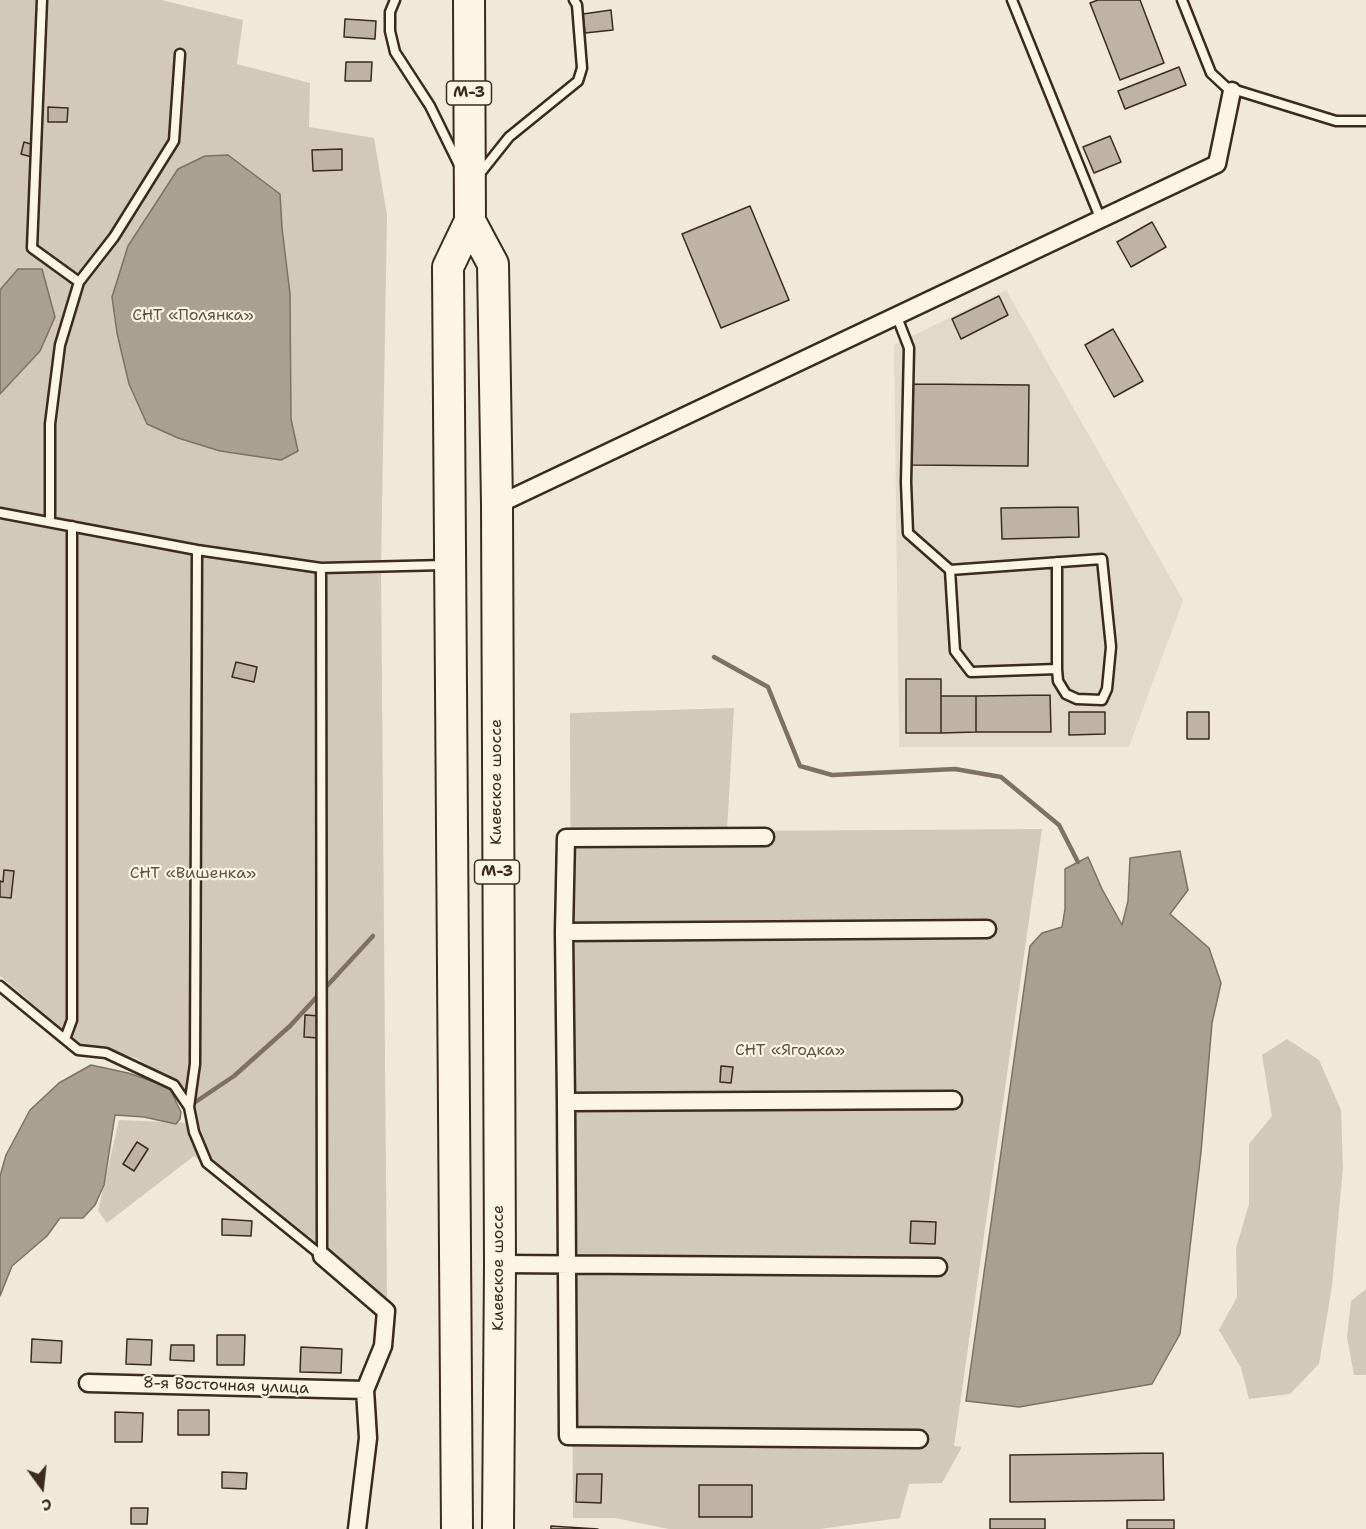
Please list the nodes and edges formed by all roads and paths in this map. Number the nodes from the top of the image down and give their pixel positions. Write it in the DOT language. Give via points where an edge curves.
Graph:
graph roads {
  1 [pos="42,0"];
  2 [pos="395,0"];
  3 [pos="469,0"];
  4 [pos="574,0"];
  5 [pos="1012,0"];
  6 [pos="1182,0"];
  7 [pos="180,54"];
  8 [pos="1232,91"];
  9 [pos="1366,121"];
  10 [pos="470,186"];
  11 [pos="470,221"];
  12 [pos="1101,221"];
  13 [pos="79,282"];
  14 [pos="897,317"];
  15 [pos="497,505"];
  16 [pos="0,513"];
  17 [pos="50,522"];
  18 [pos="72,526"];
  19 [pos="197,550"];
  20 [pos="1057,562"];
  21 [pos="451,565"];
  22 [pos="321,568"];
  23 [pos="950,570"];
  24 [pos="1057,669"];
  25 [pos="765,837"];
  26 [pos="987,929"];
  27 [pos="564,932"];
  28 [pos="0,986"];
  29 [pos="65,1039"];
  30 [pos="953,1100"];
  31 [pos="566,1102"];
  32 [pos="189,1107"];
  33 [pos="322,1256"];
  34 [pos="500,1264"];
  35 [pos="566,1265"];
  36 [pos="938,1267"];
  37 [pos="88,1383"];
  38 [pos="365,1390"];
  39 [pos="919,1439"];
  40 [pos="357,1529"];
  41 [pos="457,1529"];
  42 [pos="498,1529"];
  1 -- 13 [label="lane" via="32,248"];
  2 -- 10 [label="lane" via="390,12 395,52 430,106"];
  3 -- 10 [label="highway, Киевское шоссе / М-3"];
  4 -- 10 [label="lane" via="582,68 578,81 509,137"];
  5 -- 12 [label="lane"];
  6 -- 8 [label="lane" via="1211,73"];
  7 -- 13 [label="lane" via="174,141 114,237"];
  8 -- 9 [label="lane" via="1336,122"];
  8 -- 12 [label="street" via="1217,165"];
  10 -- 11 [label="highway, Киевское шоссе / М-3"];
  11 -- 15 [label="highway, Киевское шоссе / М-3" via="493,264"];
  11 -- 21 [label="highway, Киевское шоссе / М-3" via="448,267"];
  12 -- 14 [label="street"];
  13 -- 17 [label="lane" via="60,345 50,424"];
  14 -- 15 [label="street"];
  14 -- 23 [label="lane" via="909,348 908,533"];
  15 -- 34 [label="highway, Киевское шоссе / М-3"];
  16 -- 17 [label="lane"];
  17 -- 18 [label="lane"];
  18 -- 19 [label="lane"];
  18 -- 29 [label="lane" via="72,1020"];
  19 -- 22 [label="lane"];
  19 -- 32 [label="lane" via="195,1064"];
  20 -- 23 [label="lane"];
  20 -- 24 [label="lane"];
  20 -- 24 [label="lane" via="1102,559 1111,647 1102,700 1077,699 1066,694 1058,681"];
  21 -- 22 [label="lane"];
  21 -- 41 [label="highway, Киевское шоссе / М-3"];
  22 -- 33 [label="lane"];
  23 -- 24 [label="lane" via="956,651 971,672"];
  25 -- 27 [label="street" via="566,838"];
  26 -- 27 [label="street"];
  27 -- 31 [label="street"];
  28 -- 29 [label="lane"];
  29 -- 32 [label="lane" via="78,1050 106,1053 174,1085"];
  30 -- 31 [label="street"];
  31 -- 35 [label="street"];
  32 -- 33 [label="lane" via="207,1163"];
  33 -- 38 [label="street" via="386,1311 383,1346"];
  34 -- 35 [label="street"];
  34 -- 42 [label="highway, Киевское шоссе / М-3"];
  35 -- 36 [label="street"];
  35 -- 39 [label="street" via="568,1436"];
  37 -- 38 [label="street, 8-я Восточная улица"];
  38 -- 40 [label="street" via="368,1438"];
}
